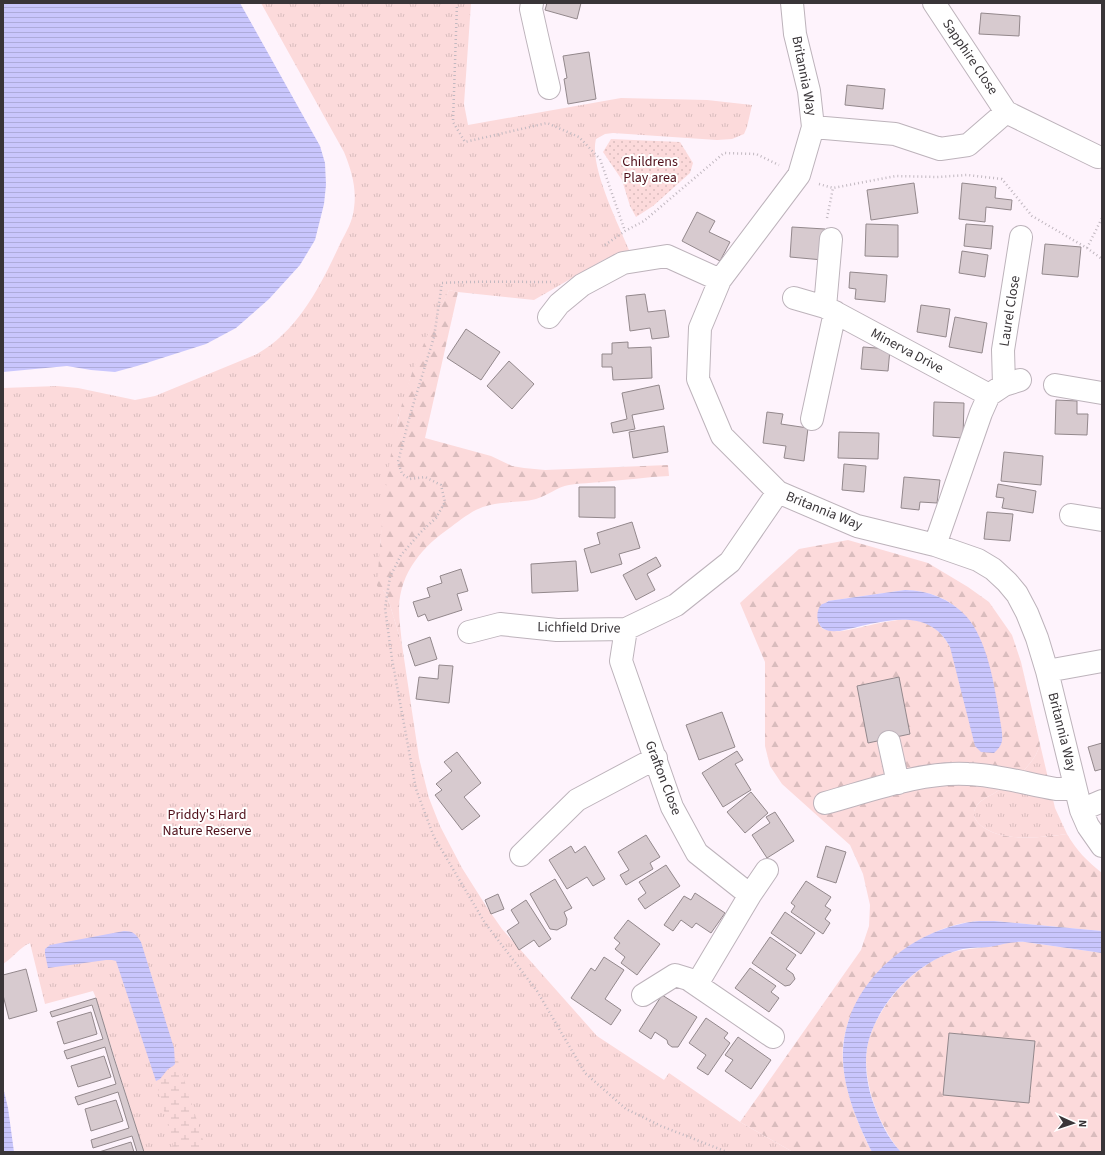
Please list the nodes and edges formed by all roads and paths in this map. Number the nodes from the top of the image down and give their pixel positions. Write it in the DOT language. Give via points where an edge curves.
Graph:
graph roads {
  1 [pos="457,3"];
  2 [pos="532,3"];
  3 [pos="792,3"];
  4 [pos="934,3"];
  5 [pos="549,88"];
  6 [pos="1006,112"];
  7 [pos="813,127"];
  8 [pos="1098,157"];
  9 [pos="799,174"];
  10 [pos="833,188"];
  11 [pos="1102,218"];
  12 [pos="625,231"];
  13 [pos="1021,237"];
  14 [pos="831,239"];
  15 [pos="601,248"];
  16 [pos="1087,248"];
  17 [pos="1102,259"];
  18 [pos="720,280"];
  19 [pos="794,298"];
  20 [pos="830,309"];
  21 [pos="554,310"];
  22 [pos="1055,385"];
  23 [pos="1004,386"];
  24 [pos="1102,393"];
  25 [pos="812,419"];
  26 [pos="778,492"];
  27 [pos="1071,515"];
  28 [pos="1102,520"];
  29 [pos="935,544"];
  30 [pos="626,630"];
  31 [pos="469,632"];
  32 [pos="1102,661"];
  33 [pos="1047,672"];
  34 [pos="890,742"];
  35 [pos="656,758"];
  36 [pos="898,783"];
  37 [pos="1075,787"];
  38 [pos="1102,801"];
  39 [pos="825,803"];
  40 [pos="1081,810"];
  41 [pos="1102,846"];
  42 [pos="521,855"];
  43 [pos="767,870"];
  44 [pos="750,895"];
  45 [pos="697,984"];
  46 [pos="643,995"];
  47 [pos="773,1037"];
  48 [pos="727,1152"];
  1 -- 12 [label="path" via="453,122 465,142 547,123 579,137 600,159"];
  2 -- 5 [label="street" via="536,36"];
  3 -- 7 [label="street, Britannia Way" via="795,34 809,91"];
  4 -- 6 [label="street, Sapphire Close"];
  6 -- 7 [label="street" via="968,145 940,149 895,134"];
  6 -- 8 [label="street"];
  7 -- 9 [label="street, Britannia Way"];
  9 -- 10 [label="path"];
  9 -- 12 [label="path" via="756,154 724,153 644,222"];
  9 -- 18 [label="street, Britannia Way"];
  10 -- 14 [label="path" via="826,226"];
  10 -- 16 [label="path" via="896,176 967,175 1002,179 1032,216"];
  11 -- 16 [label="path"];
  12 -- 15 [label="path"];
  13 -- 23 [label="street, Laurel Close" via="1003,350"];
  14 -- 20 [label="street"];
  16 -- 17 [label="path"];
  18 -- 21 [label="street" via="667,256 623,263 582,285"];
  18 -- 26 [label="street, Britannia Way" via="700,328 698,379 722,436"];
  19 -- 20 [label="street, Minerva Drive"];
  20 -- 23 [label="street, Minerva Drive"];
  20 -- 25 [label="street"];
  21 -- 48 [label="path" via="552,282 442,283 434,337 398,462 402,474 410,479 425,477 441,485 445,502 436,518 401,555 390,577 385,608 416,789 434,837 485,923 537,991 585,1073 626,1109"];
  22 -- 24 [label="street"];
  23 -- 29 [label="street" via="981,413"];
  26 -- 29 [label="street, Britannia Way" via="857,526"];
  26 -- 30 [label="street, Lichfield Drive" via="730,562 676,605"];
  27 -- 28 [label="street"];
  29 -- 33 [label="street, Britannia Way" via="978,560 1007,582 1027,612"];
  30 -- 31 [label="street, Lichfield Drive" via="557,630 500,624"];
  30 -- 35 [label="street, Grafton Close" via="621,661"];
  32 -- 33 [label="street"];
  33 -- 37 [label="street, Britannia Way"];
  34 -- 36 [label="street"];
  35 -- 42 [label="street" via="577,800"];
  35 -- 44 [label="street, Grafton Close" via="672,807 697,854"];
  36 -- 37 [label="street" via="932,776 968,774 1056,789"];
  36 -- 39 [label="street"];
  37 -- 40 [label="street, Britannia Way"];
  38 -- 40 [label="street"];
  40 -- 41 [label="street, Britannia Way" via="1088,826"];
  43 -- 44 [label="street"];
  44 -- 45 [label="street"];
  45 -- 46 [label="street" via="675,975"];
  45 -- 47 [label="street"];
}
